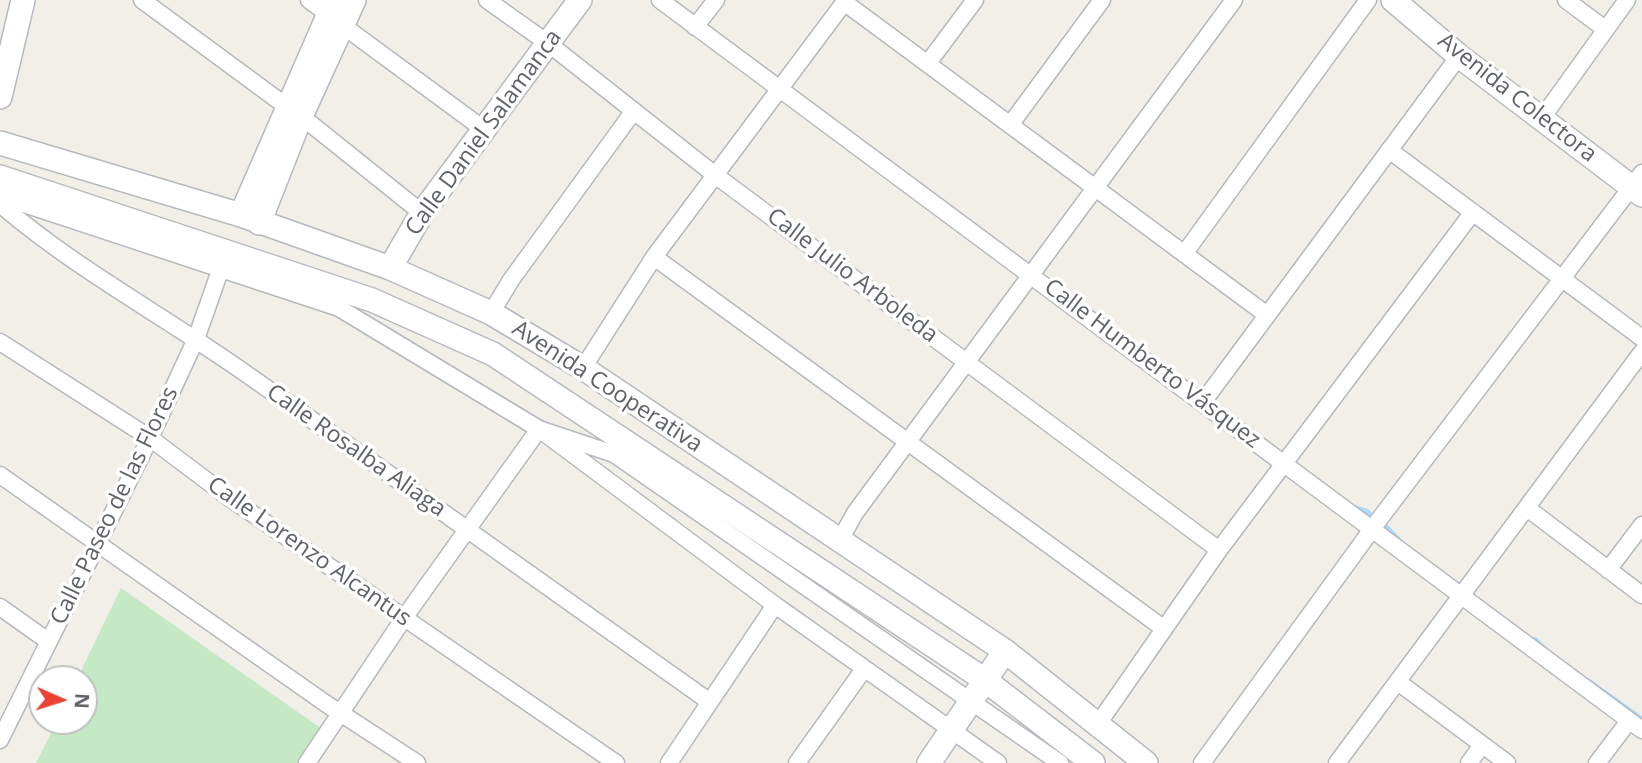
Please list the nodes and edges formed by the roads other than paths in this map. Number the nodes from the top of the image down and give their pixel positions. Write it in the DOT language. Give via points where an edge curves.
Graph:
graph roads {
  1 [pos="23,0"];
  2 [pos="142,0"];
  3 [pos="309,0"];
  4 [pos="354,0"];
  5 [pos="487,0"];
  6 [pos="580,0"];
  7 [pos="660,0"];
  8 [pos="716,0"];
  9 [pos="975,0"];
  10 [pos="1102,0"];
  11 [pos="1234,0"];
  12 [pos="1368,0"];
  13 [pos="1393,0"];
  14 [pos="1566,0"];
  15 [pos="1628,0"];
  16 [pos="845,1"];
  17 [pos="335,13"];
  18 [pos="695,27"];
  19 [pos="1605,29"];
  20 [pos="549,44"];
  21 [pos="1459,56"];
  22 [pos="928,63"];
  23 [pos="779,89"];
  24 [pos="0,97"];
  25 [pos="293,111"];
  26 [pos="633,112"];
  27 [pos="1542,118"];
  28 [pos="1010,125"];
  29 [pos="486,131"];
  30 [pos="0,143"];
  31 [pos="1389,150"];
  32 [pos="715,174"];
  33 [pos="0,177"];
  34 [pos="1639,185"];
  35 [pos="1095,188"];
  36 [pos="0,196"];
  37 [pos="0,204"];
  38 [pos="1473,212"];
  39 [pos="422,213"];
  40 [pos="250,219"];
  41 [pos="1184,254"];
  42 [pos="654,257"];
  43 [pos="221,268"];
  44 [pos="390,268"];
  45 [pos="1031,274"];
  46 [pos="1561,278"];
  47 [pos="491,313"];
  48 [pos="1267,315"];
  49 [pos="1642,338"];
  50 [pos="196,339"];
  51 [pos="0,342"];
  52 [pos="1642,352"];
  53 [pos="968,362"];
  54 [pos="583,368"];
  55 [pos="1203,402"];
  56 [pos="538,429"];
  57 [pos="150,438"];
  58 [pos="907,442"];
  59 [pos="1284,463"];
  60 [pos="0,475"];
  61 [pos="1527,508"];
  62 [pos="1642,525"];
  63 [pos="467,528"];
  64 [pos="1371,530"];
  65 [pos="839,542"];
  66 [pos="99,544"];
  67 [pos="1219,550"];
  68 [pos="1608,570"];
  69 [pos="1642,595"];
  70 [pos="1462,597"];
  71 [pos="775,606"];
  72 [pos="0,607"];
  73 [pos="404,618"];
  74 [pos="1163,628"];
  75 [pos="48,641"];
  76 [pos="1005,651"];
  77 [pos="864,669"];
  78 [pos="985,680"];
  79 [pos="1398,682"];
  80 [pos="972,700"];
  81 [pos="710,702"];
  82 [pos="342,712"];
  83 [pos="1098,724"];
  84 [pos="1635,726"];
  85 [pos="953,728"];
  86 [pos="1,737"];
  87 [pos="1482,745"];
  88 [pos="307,763"];
  89 [pos="417,763"];
  90 [pos="616,763"];
  91 [pos="669,763"];
  92 [pos="797,763"];
  93 [pos="929,763"];
  94 [pos="998,763"];
  95 [pos="1060,763"];
  96 [pos="1093,763"];
  97 [pos="1146,763"];
  98 [pos="1202,763"];
  99 [pos="1337,763"];
  100 [pos="1469,763"];
  101 [pos="1507,763"];
  102 [pos="1597,763"];
  1 -- 24 [label="street"];
  2 -- 25 [label="street"];
  3 -- 17 [label="street"];
  4 -- 17 [label="street"];
  5 -- 20 [label="street, Calle Julio Arboleda"];
  6 -- 20 [label="street, Calle Daniel Salamanca"];
  7 -- 18 [label="street, Calle Humberto Vásquez"];
  8 -- 18 [label="street"];
  9 -- 22 [label="street"];
  10 -- 28 [label="street"];
  11 -- 35 [label="street"];
  12 -- 41 [label="street"];
  13 -- 21 [label="street, Avenida Colectora"];
  14 -- 19 [label="street"];
  15 -- 19 [label="street"];
  16 -- 22 [label="street"];
  16 -- 23 [label="street"];
  17 -- 25 [label="street"];
  17 -- 29 [label="street"];
  18 -- 23 [label="street, Calle Humberto Vásquez"];
  19 -- 27 [label="street"];
  20 -- 26 [label="street, Calle Julio Arboleda"];
  20 -- 29 [label="street, Calle Daniel Salamanca"];
  21 -- 27 [label="street, Avenida Colectora"];
  21 -- 31 [label="street"];
  22 -- 28 [label="street"];
  23 -- 32 [label="street"];
  23 -- 45 [label="street, Calle Humberto Vásquez"];
  25 -- 39 [label="street"];
  25 -- 40 [label="street"];
  26 -- 32 [label="street, Calle Julio Arboleda"];
  26 -- 47 [label="street"];
  27 -- 34 [label="street, Avenida Colectora"];
  28 -- 35 [label="street"];
  29 -- 39 [label="street, Calle Daniel Salamanca"];
  30 -- 40 [label="street, Avenida Cooperativa"];
  31 -- 38 [label="street"];
  31 -- 48 [label="street"];
  32 -- 42 [label="street"];
  32 -- 53 [label="street, Calle Julio Arboleda"];
  33 -- 78 [label="street, Avenida Cooperativa" via="372,300 493,354"];
  34 -- 46 [label="street"];
  35 -- 41 [label="street"];
  35 -- 45 [label="street"];
  36 -- 43 [label="street"];
  37 -- 50 [label="street, Calle Rosalba Aliaga" via="55,247"];
  38 -- 46 [label="street"];
  38 -- 59 [label="street"];
  39 -- 44 [label="street, Calle Daniel Salamanca"];
  40 -- 44 [label="street, Avenida Cooperativa"];
  41 -- 48 [label="street"];
  42 -- 54 [label="street"];
  42 -- 58 [label="street"];
  43 -- 50 [label="street, Calle Paseo de las Flores"];
  43 -- 56 [label="street" via="339,308"];
  44 -- 47 [label="street, Avenida Cooperativa"];
  45 -- 53 [label="street"];
  45 -- 55 [label="street, Calle Humberto Vásquez"];
  46 -- 49 [label="street"];
  46 -- 64 [label="street"];
  47 -- 54 [label="street, Avenida Cooperativa"];
  48 -- 55 [label="street"];
  50 -- 57 [label="street, Calle Paseo de las Flores"];
  50 -- 63 [label="street, Calle Rosalba Aliaga"];
  51 -- 57 [label="street, Calle Lorenzo Alcantus"];
  52 -- 61 [label="street"];
  53 -- 58 [label="street"];
  53 -- 67 [label="street, Calle Julio Arboleda"];
  54 -- 65 [label="street, Avenida Cooperativa"];
  55 -- 59 [label="street, Calle Humberto Vásquez"];
  56 -- 63 [label="street"];
  56 -- 71 [label="street"];
  56 -- 80 [label="street" via="614,454"];
  57 -- 66 [label="street, Calle Paseo de las Flores"];
  57 -- 73 [label="street, Calle Lorenzo Alcantus"];
  58 -- 65 [label="street"];
  58 -- 74 [label="street"];
  59 -- 64 [label="street, Calle Humberto Vásquez"];
  59 -- 67 [label="street"];
  60 -- 66 [label="street"];
  61 -- 68 [label="street"];
  61 -- 70 [label="street"];
  62 -- 68 [label="street"];
  63 -- 73 [label="street"];
  63 -- 81 [label="street, Calle Rosalba Aliaga"];
  64 -- 70 [label="street, Calle Humberto Vásquez"];
  64 -- 98 [label="street"];
  65 -- 76 [label="street, Avenida Cooperativa"];
  66 -- 75 [label="street, Calle Paseo de las Flores"];
  66 -- 82 [label="street"];
  67 -- 74 [label="street"];
  68 -- 69 [label="street"];
  70 -- 79 [label="street"];
  70 -- 84 [label="street, Calle Humberto Vásquez"];
  71 -- 77 [label="street"];
  71 -- 81 [label="street"];
  72 -- 75 [label="street"];
  73 -- 82 [label="street"];
  73 -- 90 [label="street, Calle Lorenzo Alcantus"];
  74 -- 83 [label="street"];
  75 -- 86 [label="street, Calle Paseo de las Flores"];
  76 -- 78 [label="street"];
  76 -- 83 [label="street, Avenida Cooperativa"];
  77 -- 85 [label="street"];
  77 -- 92 [label="street"];
  78 -- 80 [label="street"];
  78 -- 96 [label="street, Avenida Cooperativa"];
  79 -- 87 [label="street"];
  79 -- 99 [label="street"];
  80 -- 85 [label="street"];
  80 -- 95 [label="street"];
  81 -- 91 [label="street"];
  82 -- 88 [label="street"];
  82 -- 89 [label="street"];
  83 -- 97 [label="street, Avenida Cooperativa"];
  84 -- 102 [label="street"];
  85 -- 93 [label="street"];
  85 -- 94 [label="street"];
  87 -- 100 [label="street"];
  87 -- 101 [label="street"];
}
